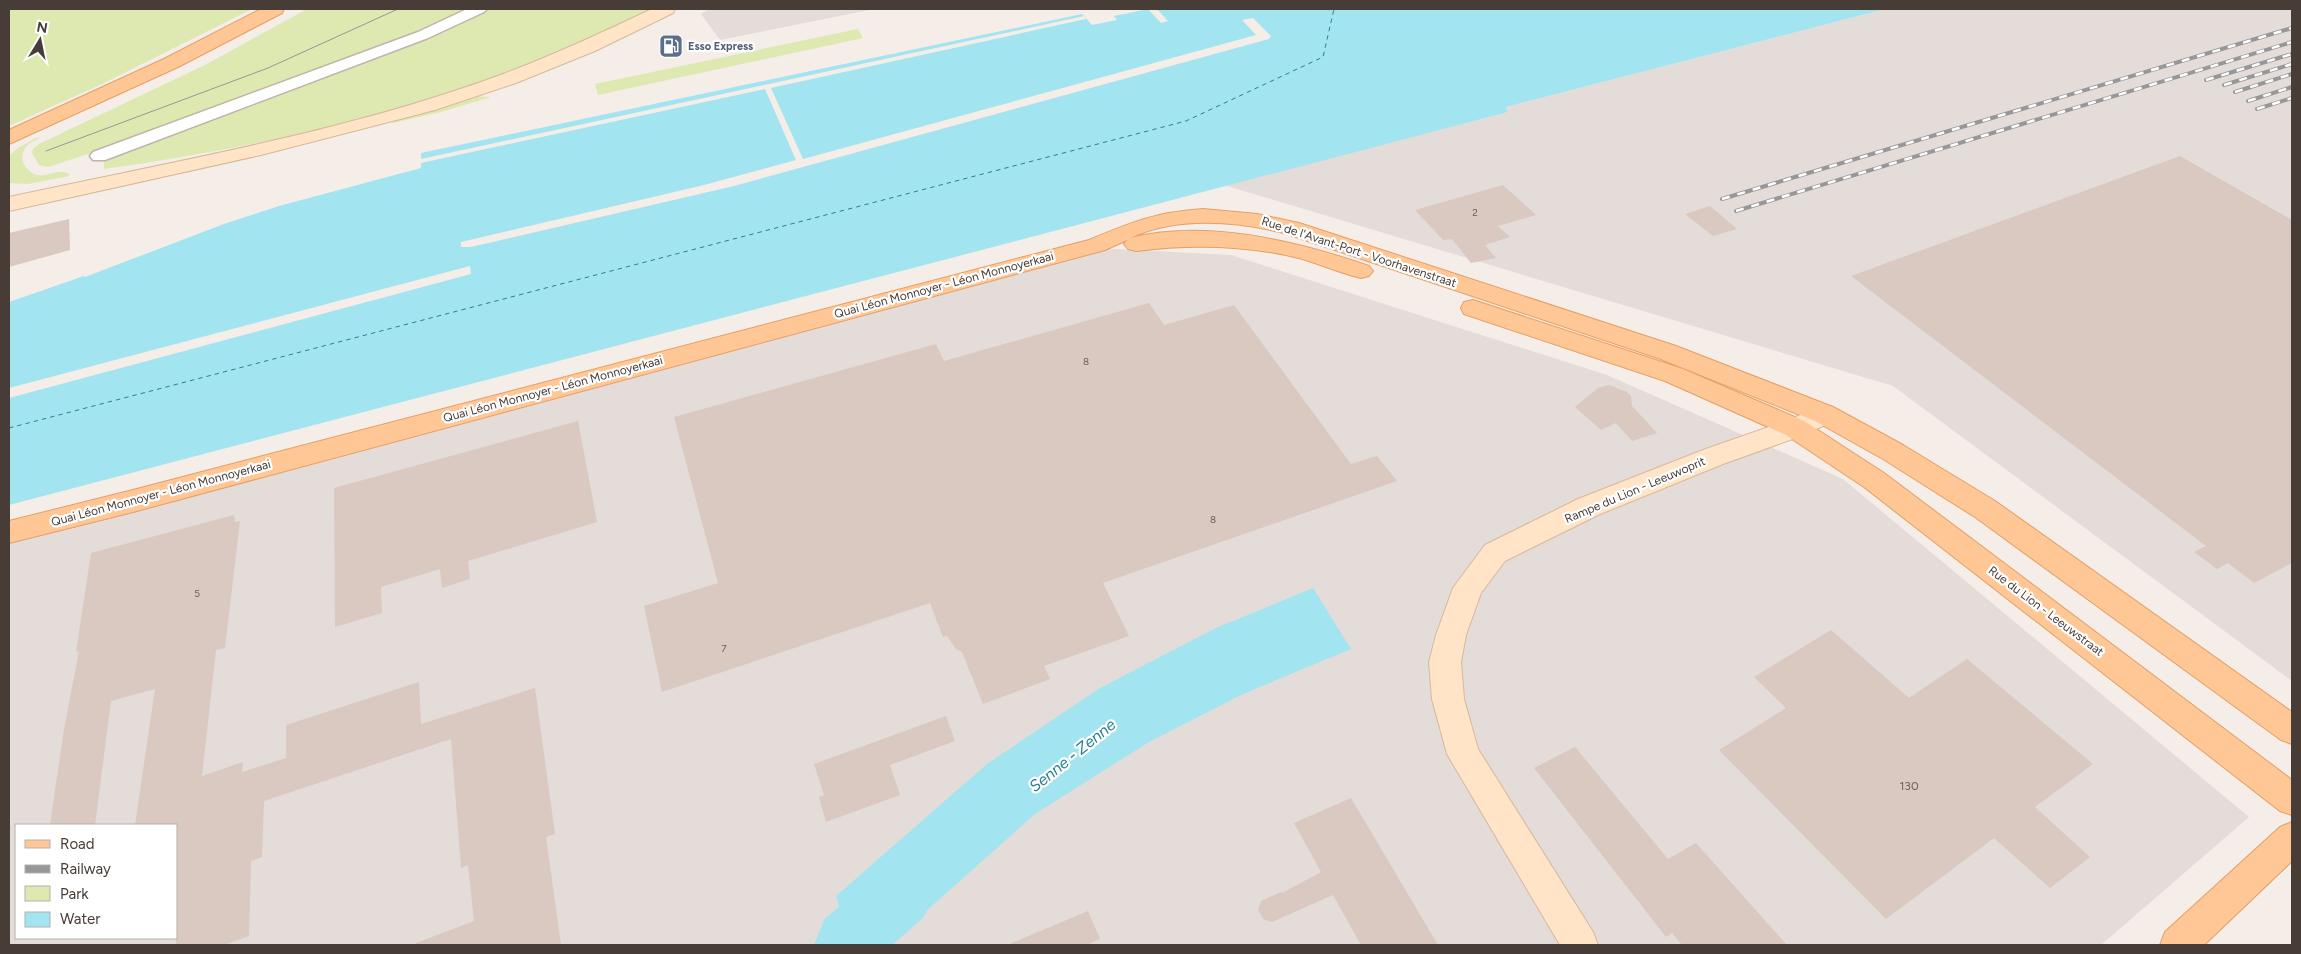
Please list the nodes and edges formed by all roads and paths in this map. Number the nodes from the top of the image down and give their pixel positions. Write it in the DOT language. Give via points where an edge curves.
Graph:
graph roads {
  1 [pos="275,9"];
  2 [pos="479,9"];
  3 [pos="666,9"];
  4 [pos="132,82"];
  5 [pos="9,132"];
  6 [pos="9,138"];
  7 [pos="9,146"];
  8 [pos="246,152"];
  9 [pos="99,156"];
  10 [pos="9,189"];
  11 [pos="9,204"];
  12 [pos="1097,245"];
  13 [pos="1824,414"];
  14 [pos="1795,428"];
  15 [pos="9,532"];
  16 [pos="2292,730"];
  17 [pos="2292,800"];
  18 [pos="2292,838"];
  19 [pos="1580,945"];
  20 [pos="2178,945"];
  1 -- 4 [label="main road"];
  2 -- 9 [label="street" via="396,46"];
  3 -- 8 [label="main road" via="573,54 479,88 346,128"];
  4 -- 5 [label="main road"];
  4 -- 6 [label="main road"];
  4 -- 7 [label="main road" via="89,108"];
  8 -- 10 [label="main road"];
  8 -- 11 [label="main road"];
  12 -- 13 [label="main road, Rue de l'Avant-Port - Voorhavenstraat" via="1150,223 1224,216 1259,220 1667,352"];
  12 -- 14 [label="main road, Rue de l'Avant-Port - Voorhavenstraat" via="1202,238 1300,251 1674,375"];
  12 -- 15 [label="main road, Quai Léon Monnoyer - Léon Monnoyerkaai"];
  13 -- 14 [label="main road, Rampe du Lion - Leeuwoprit"];
  13 -- 16 [label="main road" via="1985,509"];
  14 -- 17 [label="main road, Rue du Lion - Leeuwstraat" via="1874,480"];
  14 -- 19 [label="main road, Rampe du Lion - Leeuwoprit" via="1588,507 1496,553 1468,588 1445,662 1448,699 1463,754"];
  18 -- 20 [label="main road"];
}
